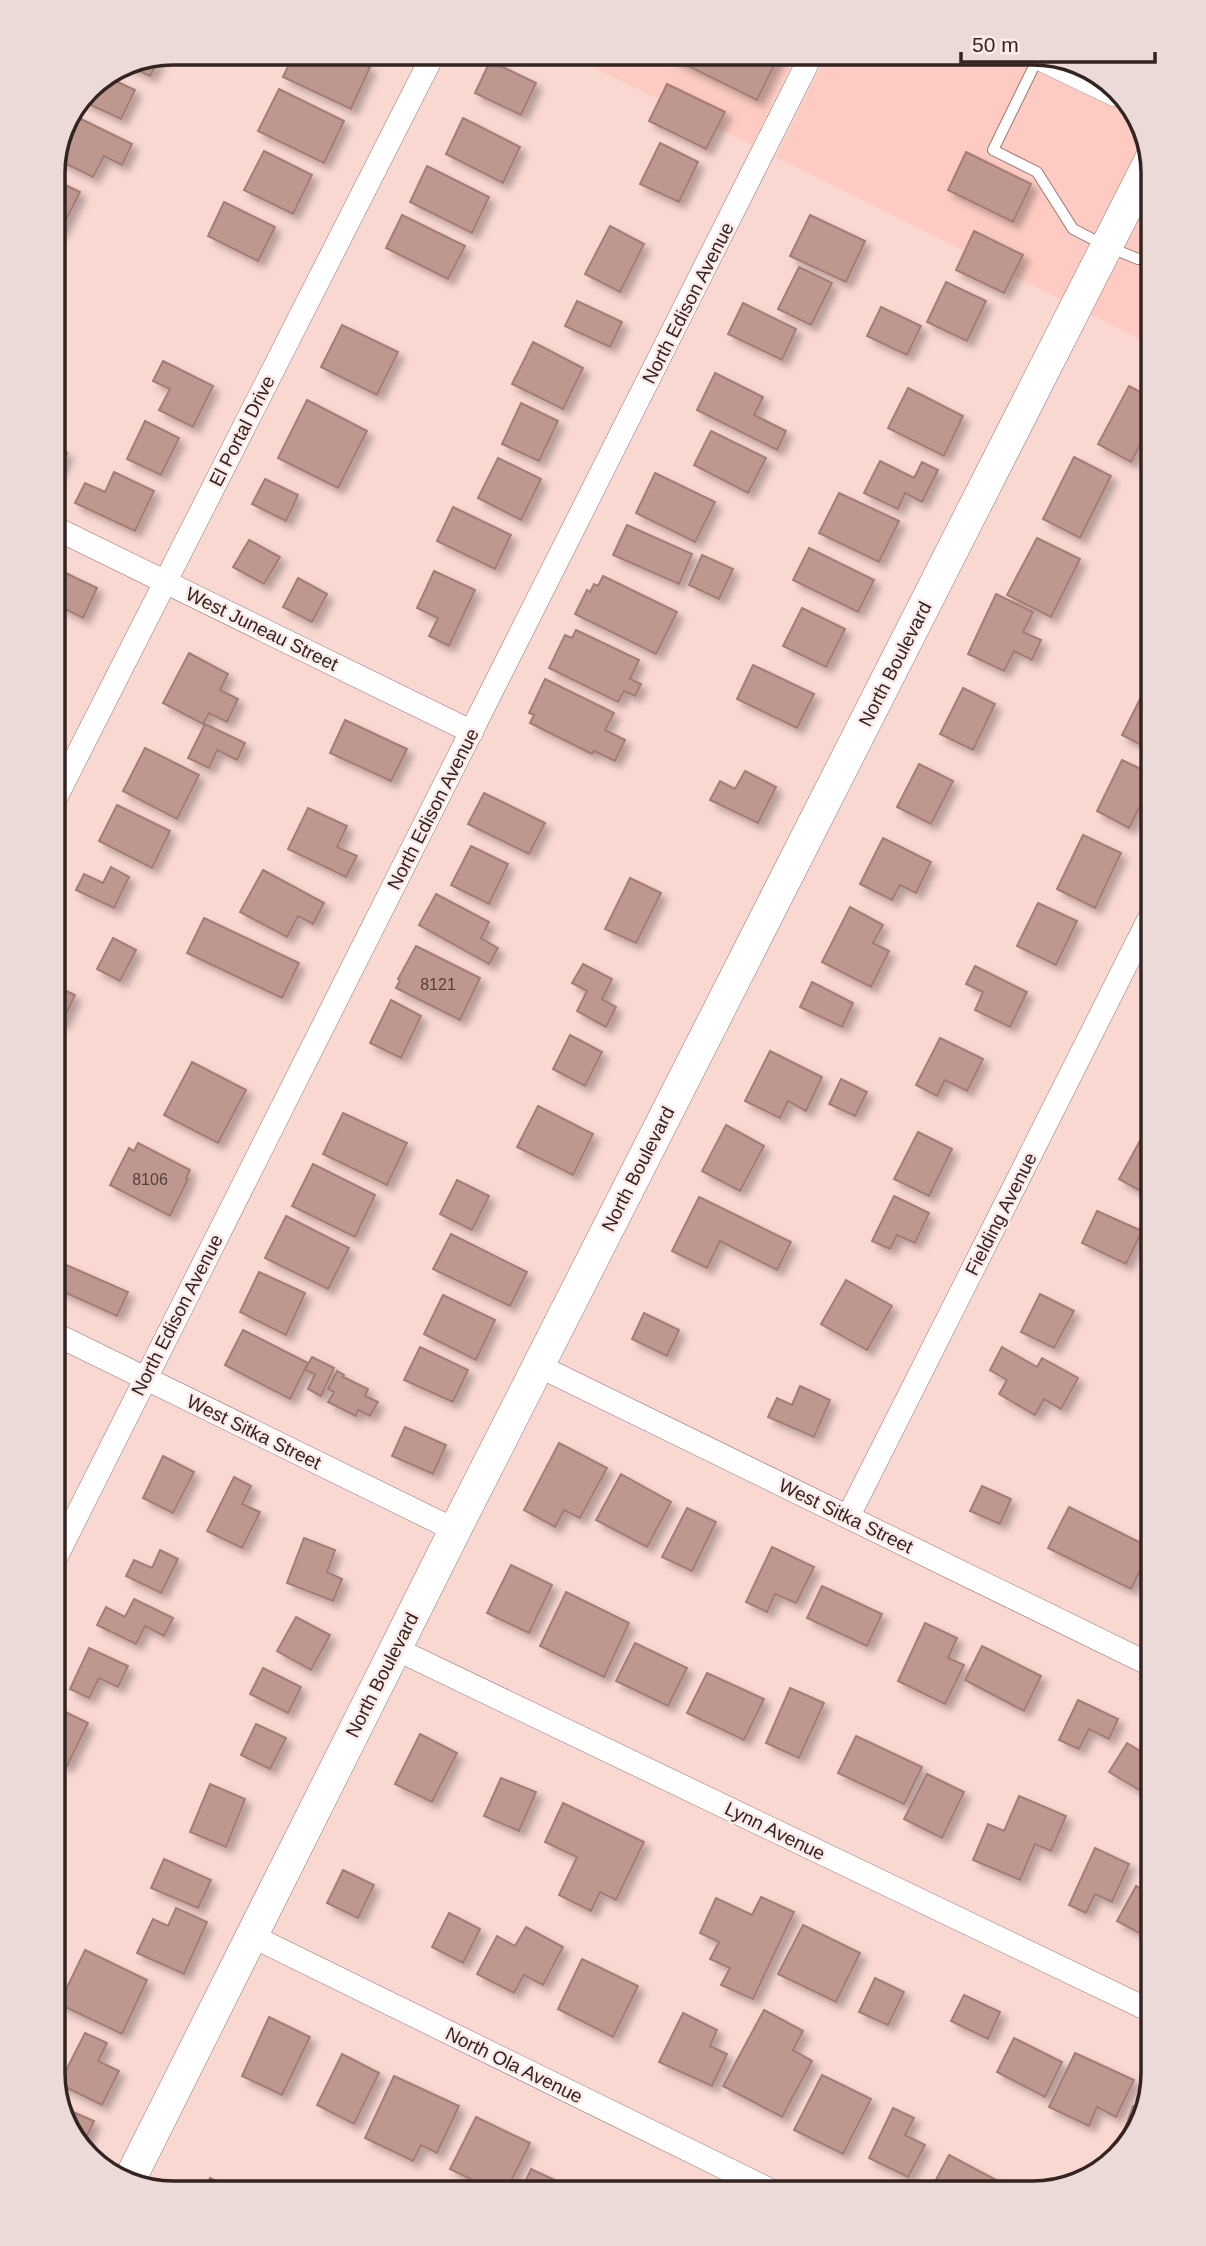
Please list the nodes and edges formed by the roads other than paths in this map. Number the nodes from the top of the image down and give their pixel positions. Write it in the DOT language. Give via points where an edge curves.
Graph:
graph roads {
  1 [pos="428,65"];
  2 [pos="806,65"];
  3 [pos="1033,65"];
  4 [pos="1141,179"];
  5 [pos="1107,247"];
  6 [pos="1141,259"];
  7 [pos="65,533"];
  8 [pos="165,582"];
  9 [pos="472,732"];
  10 [pos="65,779"];
  11 [pos="1141,935"];
  12 [pos="65,1339"];
  13 [pos="539,1366"];
  14 [pos="144,1379"];
  15 [pos="848,1517"];
  16 [pos="456,1530"];
  17 [pos="65,1537"];
  18 [pos="396,1648"];
  19 [pos="1141,1660"];
  20 [pos="252,1936"];
  21 [pos="1141,2006"];
  22 [pos="133,2174"];
  23 [pos="752,2181"];
  1 -- 8 [label="street, El Portal Drive"];
  2 -- 9 [label="street, North Edison Avenue"];
  3 -- 5 [label="lane" via="993,150 1037,172 1073,229"];
  4 -- 5 [label="street, North Boulevard"];
  5 -- 6 [label="lane"];
  5 -- 13 [label="street, North Boulevard"];
  7 -- 8 [label="street, West Juneau Street"];
  8 -- 9 [label="street, West Juneau Street"];
  8 -- 10 [label="street, El Portal Drive"];
  9 -- 14 [label="street, North Edison Avenue"];
  11 -- 15 [label="street, Fielding Avenue"];
  12 -- 14 [label="street, West Sitka Street"];
  13 -- 15 [label="street, West Sitka Street"];
  13 -- 16 [label="street, North Boulevard"];
  14 -- 16 [label="street, West Sitka Street"];
  14 -- 17 [label="street, North Edison Avenue"];
  15 -- 19 [label="street, West Sitka Street"];
  16 -- 18 [label="street, North Boulevard"];
  18 -- 20 [label="street, North Boulevard"];
  18 -- 21 [label="street, Lynn Avenue"];
  20 -- 22 [label="street, North Boulevard"];
  20 -- 23 [label="street, North Ola Avenue"];
}
